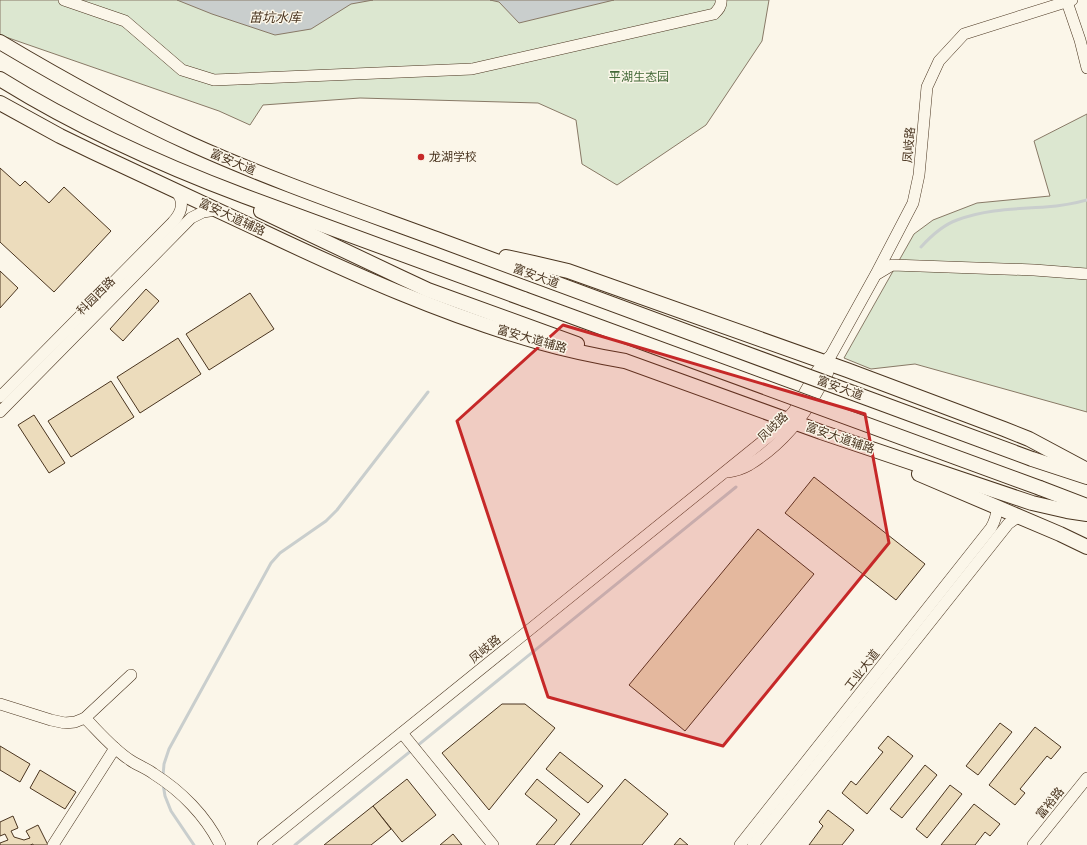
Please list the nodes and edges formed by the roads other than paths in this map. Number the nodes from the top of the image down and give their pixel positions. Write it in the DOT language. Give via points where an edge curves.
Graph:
graph roads {
  1 [pos="64,0"];
  2 [pos="721,0"];
  3 [pos="1070,1"];
  4 [pos="0,42"];
  5 [pos="1087,68"];
  6 [pos="0,79"];
  7 [pos="0,103"];
  8 [pos="161,164"];
  9 [pos="176,190"];
  10 [pos="216,210"];
  11 [pos="469,251"];
  12 [pos="876,274"];
  13 [pos="1087,274"];
  14 [pos="625,361"];
  15 [pos="828,361"];
  16 [pos="0,397"];
  17 [pos="0,412"];
  18 [pos="792,421"];
  19 [pos="821,432"];
  20 [pos="1087,470"];
  21 [pos="1087,477"];
  22 [pos="1087,506"];
  23 [pos="997,507"];
  24 [pos="1087,514"];
  25 [pos="1019,516"];
  26 [pos="1087,547"];
  27 [pos="131,675"];
  28 [pos="0,704"];
  29 [pos="85,718"];
  30 [pos="402,733"];
  31 [pos="115,748"];
  32 [pos="1087,778"];
  33 [pos="53,845"];
  34 [pos="220,845"];
  35 [pos="263,845"];
  36 [pos="493,845"];
  37 [pos="740,845"];
  38 [pos="753,845"];
  39 [pos="1033,845"];
  1 -- 2 [label="street" via="124,21 182,70 214,80 472,70 714,14"];
  3 -- 5 [label="street"];
  3 -- 12 [label="street, 凤岐路" via="964,34 939,61 927,87 919,175 913,203"];
  4 -- 11 [label="main road, 富安大道" via="114,106 192,144 265,175"];
  6 -- 8 [label="main road, 富安大道"];
  7 -- 9 [label="main road, 富安大道辅路" via="67,139"];
  8 -- 14 [label="main road" via="428,290"];
  8 -- 22 [label="main road, 富安大道, bridge"];
  9 -- 10 [label="main road, 富安大道辅路"];
  9 -- 16 [label="street, 科园西路" via="181,206 180,213 173,222"];
  10 -- 14 [label="main road, 富安大道辅路" via="328,262 438,308 540,343"];
  10 -- 17 [label="street, 科园西路" via="203,212 192,218"];
  11 -- 15 [label="main road" via="568,271"];
  11 -- 21 [label="main road, 富安大道, bridge"];
  12 -- 13 [label="street" via="892,265"];
  12 -- 15 [label="street, 凤岐路"];
  14 -- 18 [label="main road, 富安大道辅路"];
  15 -- 18 [label="street, 凤岐路" via="817,371"];
  15 -- 20 [label="main road" via="1029,439"];
  18 -- 19 [label="main road, 富安大道辅路"];
  18 -- 30 [label="street, 凤岐路" via="770,436"];
  19 -- 23 [label="main road"];
  19 -- 24 [label="main road, 富安大道辅路" via="1032,503"];
  23 -- 25 [label="main road"];
  23 -- 37 [label="street, 工业大道" via="996,518 991,528"];
  25 -- 26 [label="main road"];
  25 -- 38 [label="street, 工业大道" via="1008,524"];
  27 -- 29 [label="street"];
  28 -- 29 [label="street" via="51,720 75,722"];
  29 -- 31 [label="street"];
  30 -- 35 [label="street, 凤岐路"];
  30 -- 36 [label="street"];
  31 -- 33 [label="street"];
  31 -- 34 [label="street" via="130,761 172,786 207,823"];
  32 -- 39 [label="street, 富裕路"];
}
